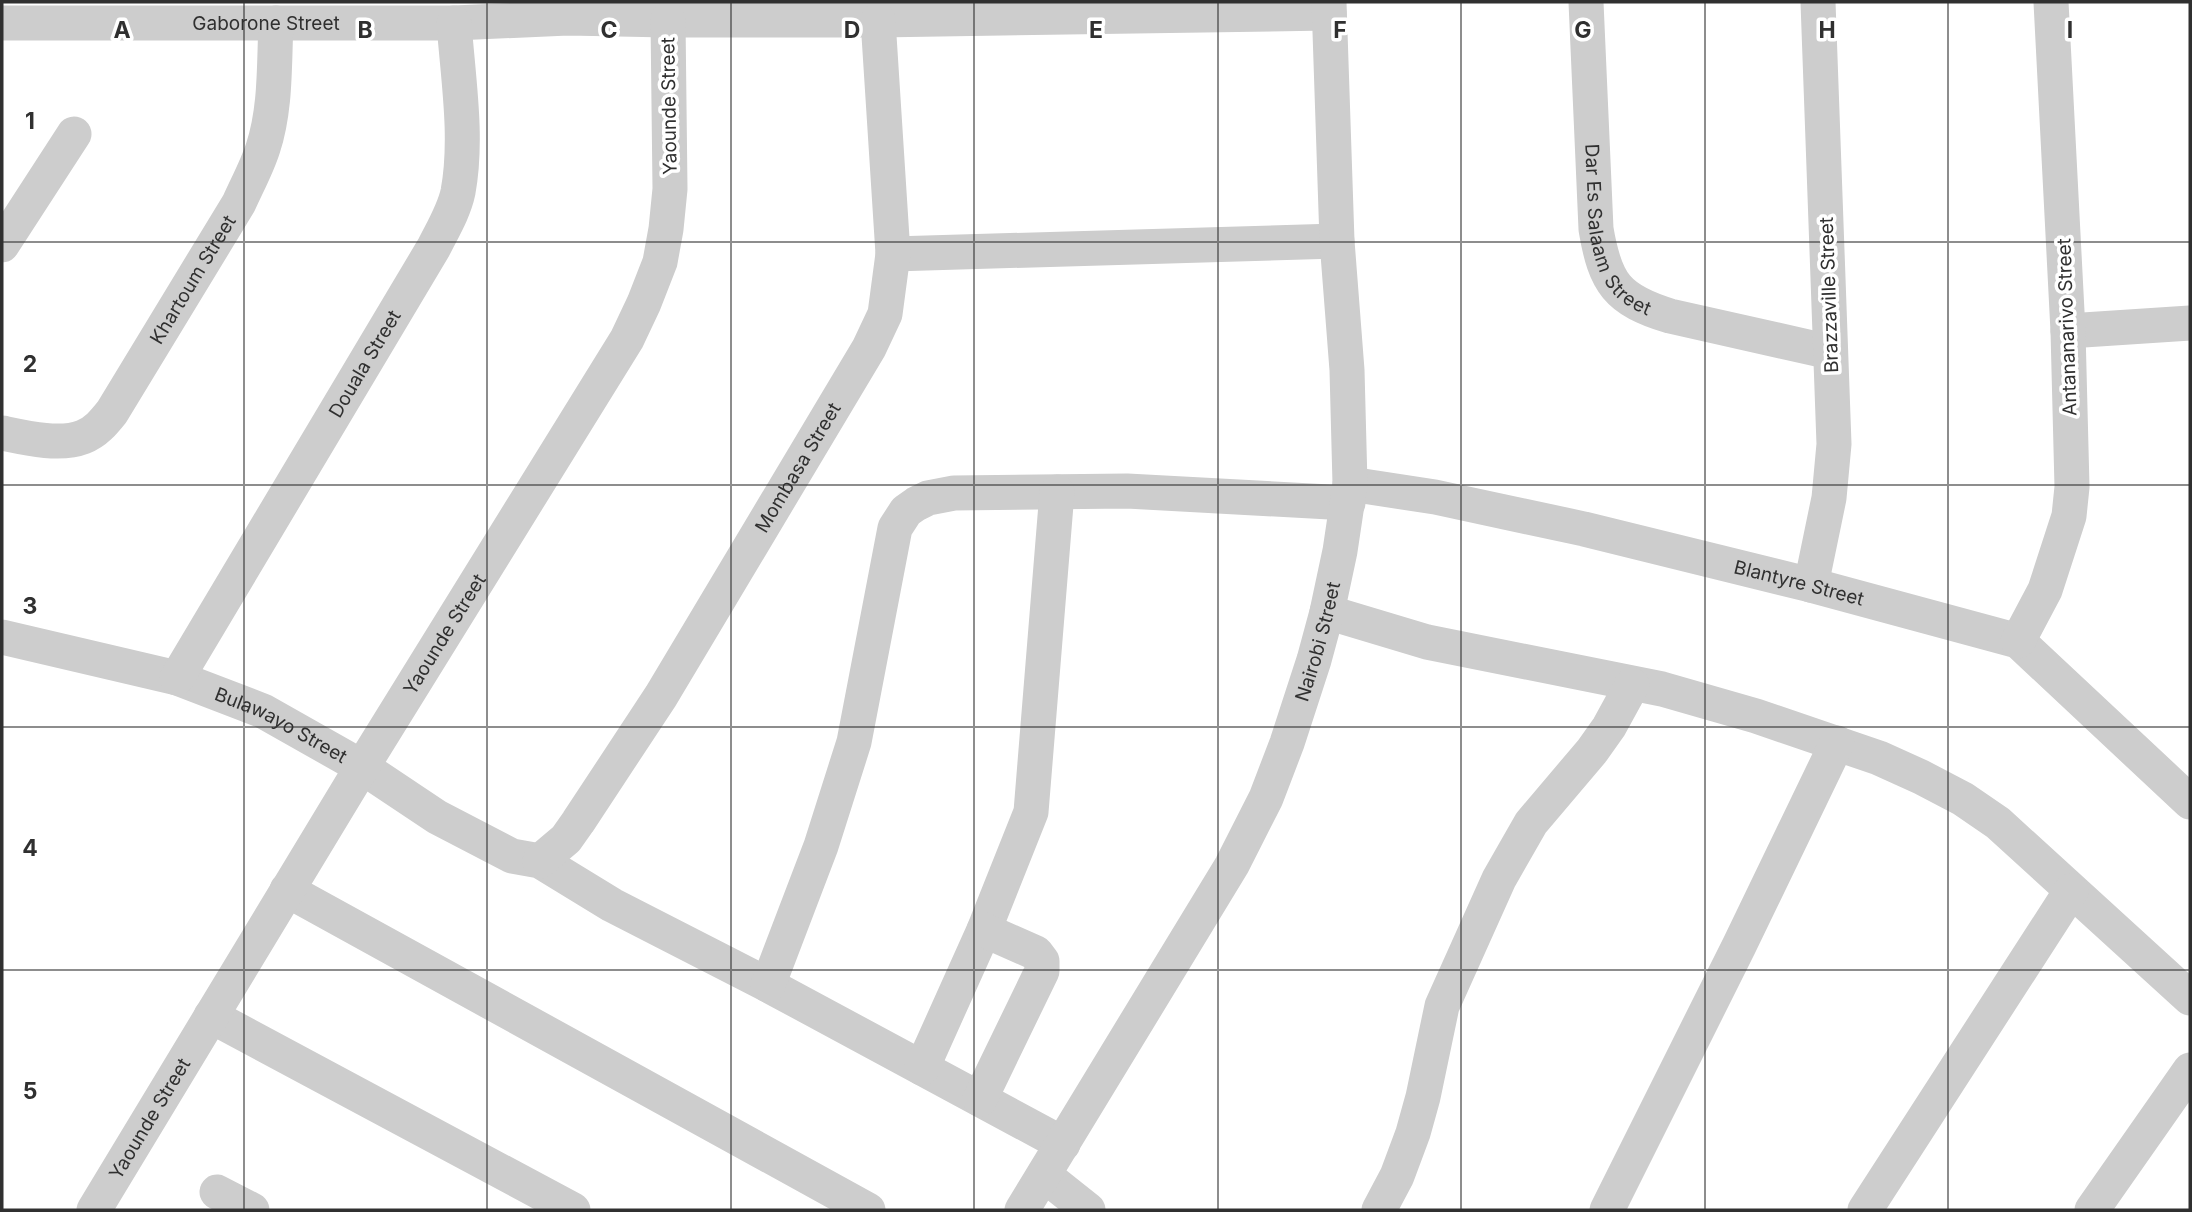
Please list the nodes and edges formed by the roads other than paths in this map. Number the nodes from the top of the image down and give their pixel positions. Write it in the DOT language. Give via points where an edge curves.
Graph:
graph roads {
  1 [pos="1586,2"];
  2 [pos="1818,2"];
  3 [pos="2051,2"];
  4 [pos="1329,8"];
  5 [pos="567,10"];
  6 [pos="668,20"];
  7 [pos="877,20"];
  8 [pos="2,23"];
  9 [pos="276,23"];
  10 [pos="454,23"];
  11 [pos="74,134"];
  12 [pos="1337,241"];
  13 [pos="2,245"];
  14 [pos="893,254"];
  15 [pos="2190,323"];
  16 [pos="2068,331"];
  17 [pos="1830,352"];
  18 [pos="2,433"];
  19 [pos="1057,492"];
  20 [pos="1349,493"];
  21 [pos="1811,585"];
  22 [pos="1327,612"];
  23 [pos="2,637"];
  24 [pos="2018,641"];
  25 [pos="177,678"];
  26 [pos="1632,685"];
  27 [pos="1836,743"];
  28 [pos="362,767"];
  29 [pos="2190,802"];
  30 [pos="540,861"];
  31 [pos="287,890"];
  32 [pos="2071,891"];
  33 [pos="984,930"];
  34 [pos="768,985"];
  35 [pos="2190,998"];
  36 [pos="211,1016"];
  37 [pos="922,1068"];
  38 [pos="2190,1070"];
  39 [pos="980,1099"];
  40 [pos="1063,1144"];
  41 [pos="1044,1174"];
  42 [pos="217,1192"];
  43 [pos="94,1210"];
  44 [pos="252,1210"];
  45 [pos="573,1210"];
  46 [pos="868,1210"];
  47 [pos="1022,1210"];
  48 [pos="1088,1210"];
  49 [pos="1379,1210"];
  50 [pos="1606,1210"];
  51 [pos="1865,1210"];
  52 [pos="2092,1210"];
  1 -- 17 [label="street, Dar Es Salaam Street" via="1596,229 1604,266 1618,291 1670,316"];
  2 -- 17 [label="street, Brazzaville Street"];
  3 -- 16 [label="street, Antananarivo Street"];
  4 -- 7 [label="street, Gaborone Street"];
  4 -- 12 [label="street, Nairobi Street"];
  5 -- 6 [label="street, Gaborone Street"];
  5 -- 10 [label="street, Gaborone Street"];
  6 -- 7 [label="street, Gaborone Street"];
  6 -- 28 [label="street, Yaounde Street" via="670,189 660,262 644,303 627,338"];
  7 -- 14 [label="street, Mombasa Street"];
  8 -- 9 [label="street, Gaborone Street"];
  9 -- 10 [label="street, Gaborone Street"];
  9 -- 18 [label="street, Khartoum Street" via="271,116 253,173 112,412 82,438 41,440"];
  10 -- 25 [label="street, Douala Street" via="461,160 458,194 449,219"];
  11 -- 13 [label="street"];
  12 -- 14 [label="street"];
  12 -- 20 [label="street, Nairobi Street" via="1347,370"];
  14 -- 30 [label="street, Mombasa Street" via="885,314 869,348 661,696 572,830"];
  15 -- 16 [label="street"];
  16 -- 24 [label="street, Antananarivo Street" via="2069,516 2045,590"];
  17 -- 21 [label="street, Brazzaville Street" via="1834,444 1829,498"];
  19 -- 20 [label="street, Blantyre Street"];
  19 -- 33 [label="street" via="1031,812"];
  19 -- 34 [label="street, Blantyre Street" via="942,494 916,504 899,519 891,539 853,742 821,846"];
  20 -- 21 [label="street, Blantyre Street" via="1505,512"];
  20 -- 22 [label="street, Nairobi Street"];
  21 -- 24 [label="street, Blantyre Street"];
  22 -- 26 [label="street" via="1427,642"];
  22 -- 40 [label="street, Nairobi Street" via="1266,798 1232,865"];
  23 -- 25 [label="street, Bulawayo Street"];
  24 -- 29 [label="street, Blantyre Street"];
  25 -- 28 [label="street, Bulawayo Street" via="263,710"];
  26 -- 27 [label="street" via="1662,689"];
  26 -- 49 [label="street" via="1592,751 1531,823 1499,879 1442,1006 1413,1133"];
  27 -- 32 [label="street" via="1963,799 1998,823"];
  27 -- 50 [label="street" via="1740,946"];
  28 -- 30 [label="street, Bulawayo Street" via="494,848"];
  28 -- 31 [label="street, Yaounde Street"];
  30 -- 34 [label="street, Bulawayo Street" via="612,905"];
  31 -- 36 [label="street, Yaounde Street"];
  31 -- 46 [label="street"];
  32 -- 35 [label="street"];
  32 -- 51 [label="street"];
  33 -- 37 [label="street"];
  33 -- 39 [label="street" via="1036,953 1042,971"];
  34 -- 37 [label="street, Bulawayo Street"];
  36 -- 43 [label="street, Yaounde Street"];
  36 -- 45 [label="street"];
  37 -- 39 [label="street, Bulawayo Street"];
  38 -- 52 [label="street"];
  39 -- 40 [label="street, Bulawayo Street"];
  40 -- 41 [label="street, Nairobi Street"];
  41 -- 47 [label="street, Nairobi Street"];
  41 -- 48 [label="street"];
  42 -- 44 [label="street"];
}
